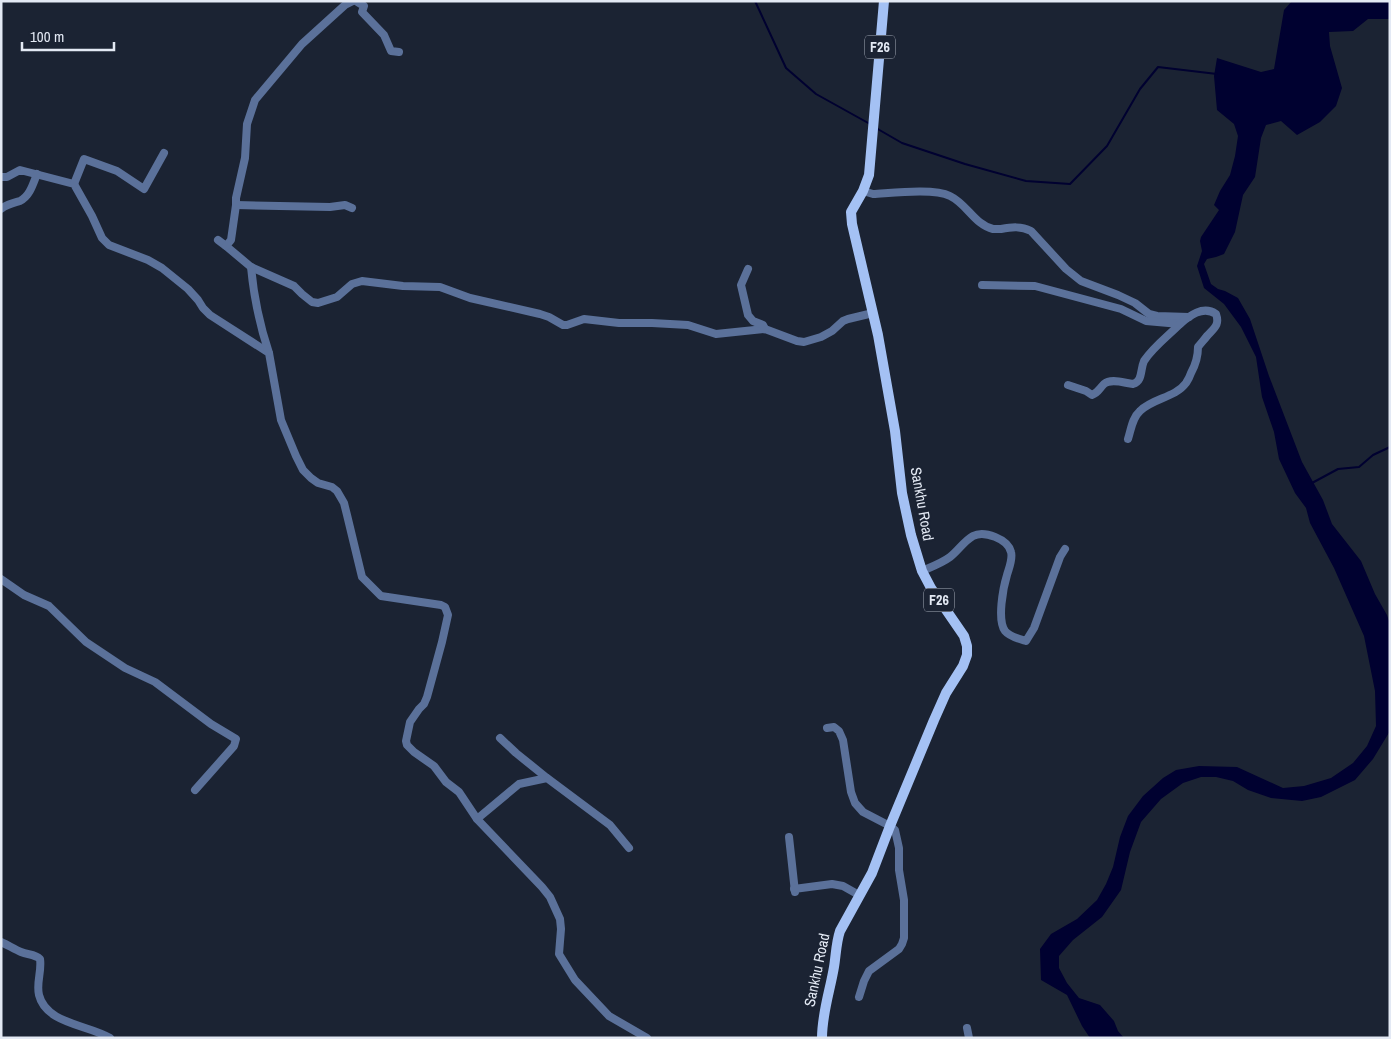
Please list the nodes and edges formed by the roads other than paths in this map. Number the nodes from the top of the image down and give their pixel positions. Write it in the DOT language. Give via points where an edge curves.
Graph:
graph roads {
  1 [pos="355,1"];
  2 [pos="884,1"];
  3 [pos="399,52"];
  4 [pos="164,153"];
  5 [pos="37,174"];
  6 [pos="1,177"];
  7 [pos="74,184"];
  8 [pos="863,191"];
  9 [pos="236,206"];
  10 [pos="352,208"];
  11 [pos="1,209"];
  12 [pos="218,240"];
  13 [pos="226,246"];
  14 [pos="251,267"];
  15 [pos="748,269"];
  16 [pos="982,285"];
  17 [pos="873,313"];
  18 [pos="1189,317"];
  19 [pos="1180,324"];
  20 [pos="765,329"];
  21 [pos="269,353"];
  22 [pos="1068,386"];
  23 [pos="1128,439"];
  24 [pos="1065,549"];
  25 [pos="922,571"];
  26 [pos="1,579"];
  27 [pos="827,728"];
  28 [pos="500,738"];
  29 [pos="547,778"];
  30 [pos="196,790"];
  31 [pos="477,819"];
  32 [pos="890,826"];
  33 [pos="790,837"];
  34 [pos="629,848"];
  35 [pos="860,895"];
  36 [pos="1,942"];
  37 [pos="859,997"];
  38 [pos="967,1028"];
  39 [pos="110,1038"];
  40 [pos="647,1038"];
  41 [pos="822,1038"];
  42 [pos="969,1038"];
  1 -- 3 [label="street" via="364,6 362,12 384,35 391,51"];
  1 -- 9 [label="street" via="345,5 302,44 255,100 247,124 245,158"];
  2 -- 8 [label="main road, Sankhu Road / F26" via="869,176"];
  4 -- 7 [label="street" via="144,190 117,171 84,160"];
  5 -- 6 [label="street" via="20,170"];
  5 -- 7 [label="street"];
  5 -- 11 [label="street" via="23,200"];
  7 -- 21 [label="street" via="102,238 109,245 162,268 188,289 210,315"];
  8 -- 17 [label="main road, Sankhu Road / F26" via="851,217"];
  8 -- 18 [label="street" via="873,194 934,192 950,196 980,222 994,229 1014,227 1031,231 1066,269 1081,280 1135,303 1149,314"];
  9 -- 10 [label="street" via="330,207 345,204"];
  9 -- 13 [label="street" via="231,240"];
  12 -- 13 [label="street"];
  13 -- 14 [label="street"];
  14 -- 20 [label="street" via="294,286 312,302 318,303 337,297 352,284 362,281 440,287 470,298 550,317 563,325 584,319 688,325 716,334"];
  14 -- 21 [label="street" via="254,297"];
  15 -- 20 [label="street" via="741,285 748,315"];
  16 -- 19 [label="street" via="1035,286 1121,309 1146,322"];
  17 -- 20 [label="street" via="843,321 832,331 810,341 797,341"];
  17 -- 25 [label="main road, Sankhu Road / F26" via="895,431 906,519"];
  18 -- 19 [label="street"];
  18 -- 23 [label="street" via="1204,311 1213,312 1218,320 1216,328 1198,347 1195,366 1186,384 1140,410"];
  19 -- 22 [label="street" via="1144,362 1136,384 1112,381 1092,395"];
  21 -- 31 [label="street" via="281,420 303,470 318,483 337,491 344,503 362,577 381,596 446,608 448,615 427,698 410,722 406,741 407,746 434,766 459,792"];
  24 -- 25 [label="street" via="1026,641 1010,636 1004,630 1000,612 1011,552 994,535 982,533 972,536 949,558"];
  25 -- 32 [label="main road, Sankhu Road / F26" via="964,636 967,655 946,693"];
  26 -- 30 [label="street" via="24,596 49,606 86,642 125,668 155,682 236,739 234,746"];
  27 -- 32 [label="street" via="834,727 840,731 855,803 863,812"];
  28 -- 29 [label="street"];
  29 -- 31 [label="street" via="518,784"];
  29 -- 34 [label="street" via="610,824"];
  31 -- 40 [label="street" via="550,898 560,919 559,954 575,980 609,1016"];
  32 -- 35 [label="main road, Sankhu Road / F26"];
  32 -- 37 [label="street" via="895,830 898,848 904,900 904,938 899,949 869,971"];
  33 -- 35 [label="street" via="795,891 838,884"];
  35 -- 41 [label="main road, Sankhu Road / F26" via="837,940"];
  36 -- 39 [label="street" via="40,960 39,995 46,1008 62,1020"];
  38 -- 42 [label="street"];
}
